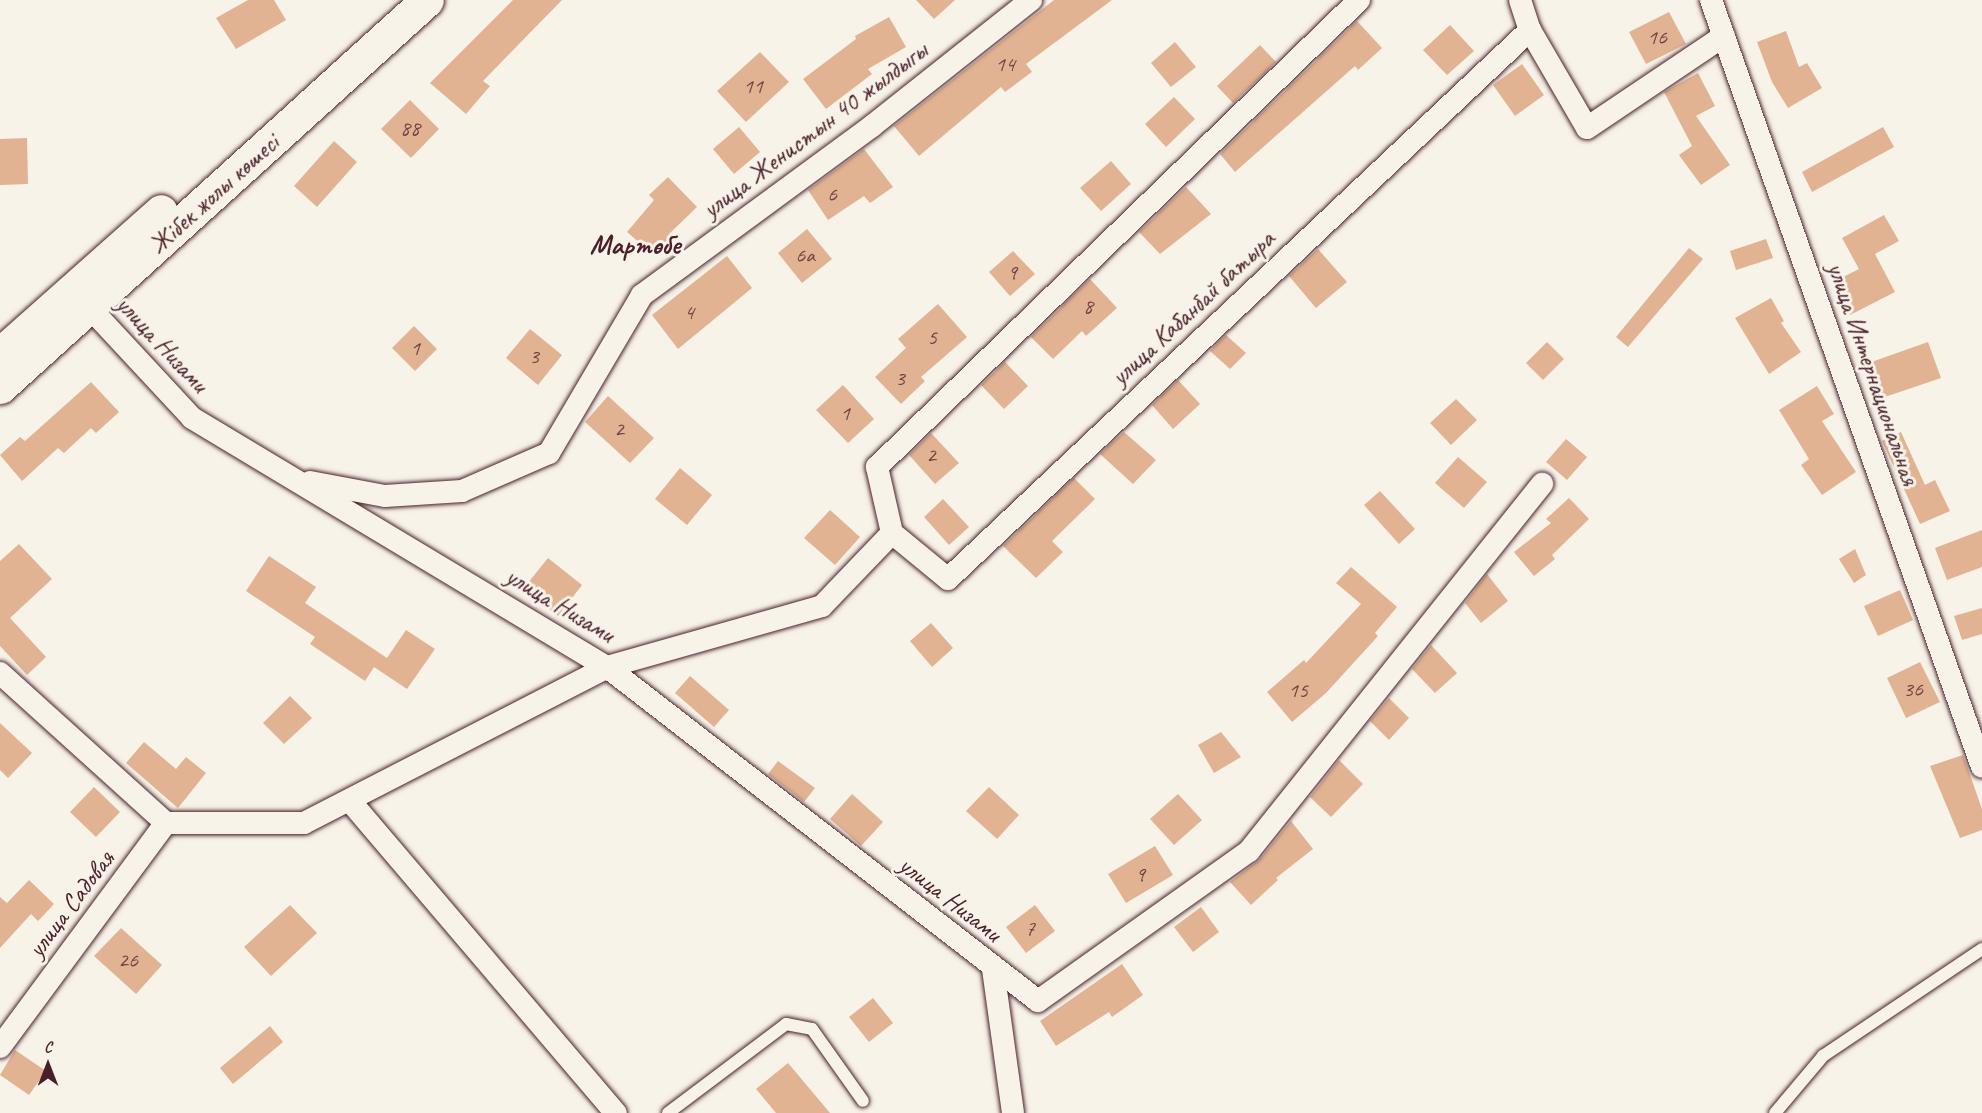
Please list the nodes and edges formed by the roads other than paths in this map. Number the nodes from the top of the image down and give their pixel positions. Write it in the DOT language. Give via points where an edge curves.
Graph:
graph roads {
  1 [pos="393,0"];
  2 [pos="427,0"];
  3 [pos="1030,0"];
  4 [pos="1359,0"];
  5 [pos="1520,0"];
  6 [pos="1711,0"];
  7 [pos="1530,30"];
  8 [pos="1724,36"];
  9 [pos="89,307"];
  10 [pos="0,354"];
  11 [pos="0,387"];
  12 [pos="297,479"];
  13 [pos="1542,484"];
  14 [pos="892,532"];
  15 [pos="607,667"];
  16 [pos="0,673"];
  17 [pos="1982,766"];
  18 [pos="350,801"];
  19 [pos="166,823"];
  20 [pos="1982,950"];
  21 [pos="993,969"];
  22 [pos="0,1047"];
  23 [pos="863,1101"];
  24 [pos="616,1113"];
  25 [pos="668,1113"];
  26 [pos="1013,1113"];
  27 [pos="1775,1113"];
  1 -- 10 [label="main road, Жібек жолы көшесі"];
  2 -- 9 [label="main road, Жібек жолы көшесі"];
  3 -- 12 [label="street, улица Женистын 40 жылдыгы" via="872,126 642,295 549,453 462,491 385,496"];
  4 -- 14 [label="street" via="877,467"];
  5 -- 7 [label="street"];
  6 -- 8 [label="street, улица Интернациональная"];
  7 -- 8 [label="street" via="1587,128"];
  7 -- 14 [label="street, улица Кабанбай батыра" via="948,579"];
  8 -- 17 [label="street, улица Интернациональная"];
  9 -- 11 [label="main road, Жібек жолы көшесі"];
  9 -- 12 [label="street, улица Низами" via="192,418"];
  12 -- 15 [label="street, улица Низами"];
  13 -- 21 [label="street, улица Низами" via="1249,851 1038,1001"];
  14 -- 15 [label="street" via="822,606"];
  15 -- 18 [label="street"];
  15 -- 21 [label="street, улица Низами"];
  16 -- 19 [label="street"];
  18 -- 19 [label="street" via="304,823"];
  18 -- 24 [label="street"];
  19 -- 22 [label="street, улица Садовая"];
  20 -- 27 [label="lane" via="1823,1056"];
  21 -- 26 [label="street, улица Низами"];
  23 -- 25 [label="lane" via="812,1029 786,1024"];
}
